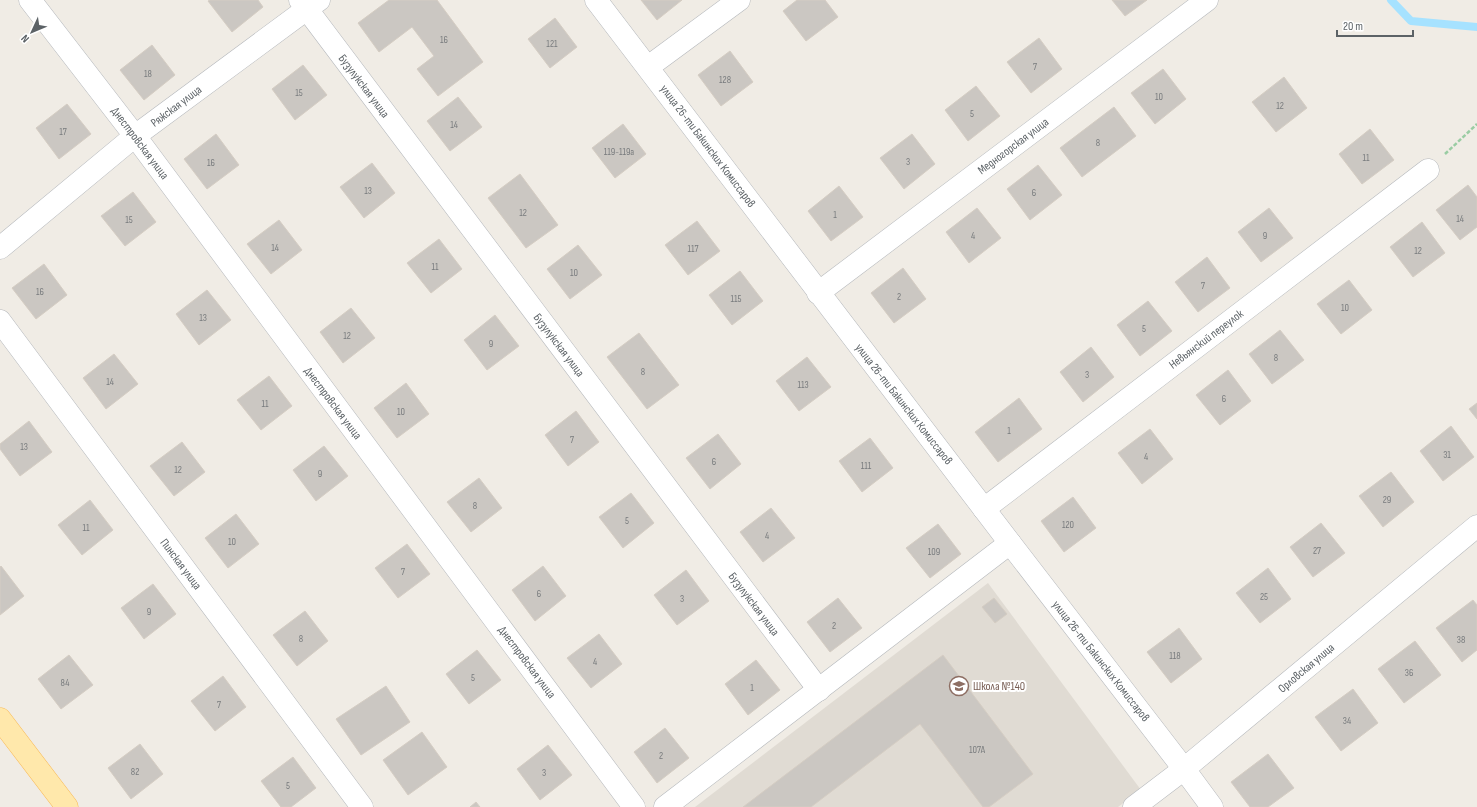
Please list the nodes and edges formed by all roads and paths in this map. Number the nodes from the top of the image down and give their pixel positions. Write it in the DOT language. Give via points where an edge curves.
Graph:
graph roads {
  1 [pos="30,0"];
  2 [pos="596,0"];
  3 [pos="739,0"];
  4 [pos="1207,0"];
  5 [pos="309,3"];
  6 [pos="648,67"];
  7 [pos="1477,124"];
  8 [pos="135,136"];
  9 [pos="1428,170"];
  10 [pos="0,248"];
  11 [pos="818,293"];
  12 [pos="0,321"];
  13 [pos="984,509"];
  14 [pos="1477,526"];
  15 [pos="1010,543"];
  16 [pos="819,690"];
  17 [pos="0,719"];
  18 [pos="1184,769"];
  19 [pos="67,807"];
  20 [pos="362,807"];
  21 [pos="634,807"];
  22 [pos="665,807"];
  23 [pos="1134,807"];
  24 [pos="1212,807"];
  1 -- 8 [label="street, Днестровская улица"];
  2 -- 6 [label="street, улица 26-ти Бакинских Комиссаров"];
  3 -- 6 [label="street"];
  4 -- 11 [label="street, Медногорская улица"];
  5 -- 8 [label="street, Ряжская улица"];
  5 -- 16 [label="street, Бузулукская улица"];
  6 -- 11 [label="street, улица 26-ти Бакинских Комиссаров"];
  7 -- 9 [label="path"];
  8 -- 10 [label="street, Ряжская улица"];
  8 -- 21 [label="street, Днестровская улица"];
  9 -- 13 [label="street, Невьянский переулок"];
  11 -- 13 [label="street, улица 26-ти Бакинских Комиссаров"];
  12 -- 20 [label="street, Пинская улица"];
  13 -- 15 [label="street, улица 26-ти Бакинских Комиссаров"];
  14 -- 18 [label="street, Орловская улица"];
  15 -- 16 [label="street"];
  15 -- 18 [label="street, улица 26-ти Бакинских Комиссаров"];
  16 -- 22 [label="street"];
  17 -- 19 [label="main road"];
  18 -- 23 [label="street, Орловская улица"];
  18 -- 24 [label="street, улица 26-ти Бакинских Комиссаров"];
}
